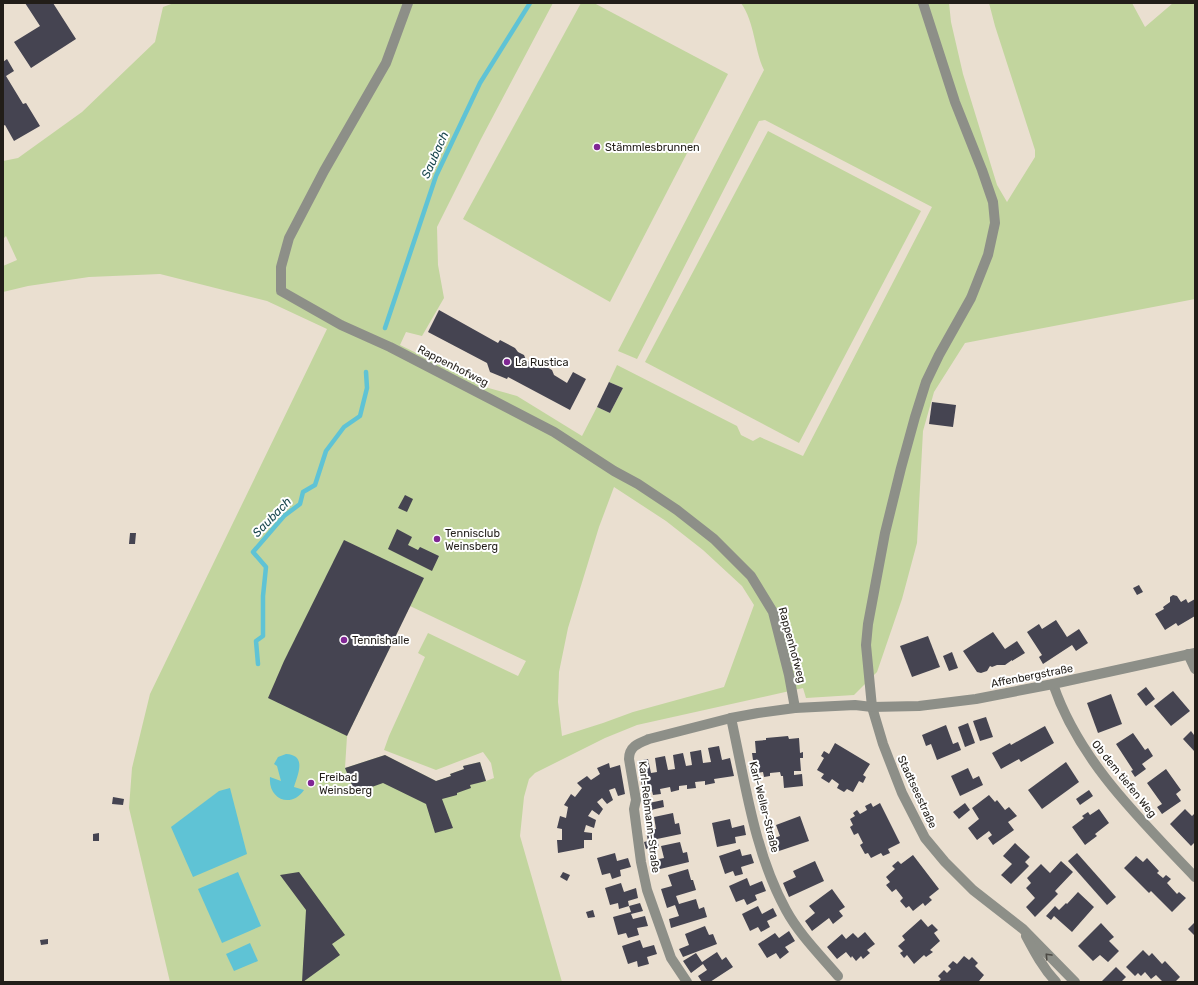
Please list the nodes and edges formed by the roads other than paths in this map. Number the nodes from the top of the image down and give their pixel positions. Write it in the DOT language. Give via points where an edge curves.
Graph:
graph roads {
  1 [pos="408,3"];
  2 [pos="924,3"];
  3 [pos="1192,654"];
  4 [pos="1195,669"];
  5 [pos="1053,684"];
  6 [pos="872,707"];
  7 [pos="795,708"];
  8 [pos="731,718"];
  9 [pos="1195,877"];
  10 [pos="1023,929"];
  11 [pos="838,976"];
  12 [pos="687,982"];
  13 [pos="1056,982"];
  14 [pos="1075,982"];
  1 -- 7 [label="street, Rappenhofweg" via="386,63 289,238 281,267 281,291 341,326 390,348 554,432 638,484 714,538 752,576 773,612"];
  2 -- 6 [label="street, Stadtseestraße" via="955,102 993,202 995,223 988,255 971,298 926,382 885,532 866,645"];
  3 -- 4 [label="street"];
  3 -- 5 [label="street, Affenbergstraße"];
  5 -- 6 [label="street, Affenbergstraße" via="976,699 926,705"];
  5 -- 9 [label="street, Ob dem tiefen Weg" via="1073,731 1093,763 1140,819"];
  6 -- 7 [label="street, Karl-Rebmann-Straße" via="855,705"];
  6 -- 10 [label="street, Stadtseestraße" via="882,744 902,793 925,838 973,890"];
  7 -- 8 [label="street, Karl-Rebmann-Straße"];
  8 -- 11 [label="street, Karl-Weller-Straße" via="760,847 774,884 799,930"];
  8 -- 12 [label="street, Karl-Rebmann-Straße" via="649,739 637,744 629,754 641,862 647,890 671,958"];
  10 -- 13 [label="street, Stadtseestraße" via="1042,966"];
  14 -- 10 [label="street, Stadtseestraße, one-way"];
}
